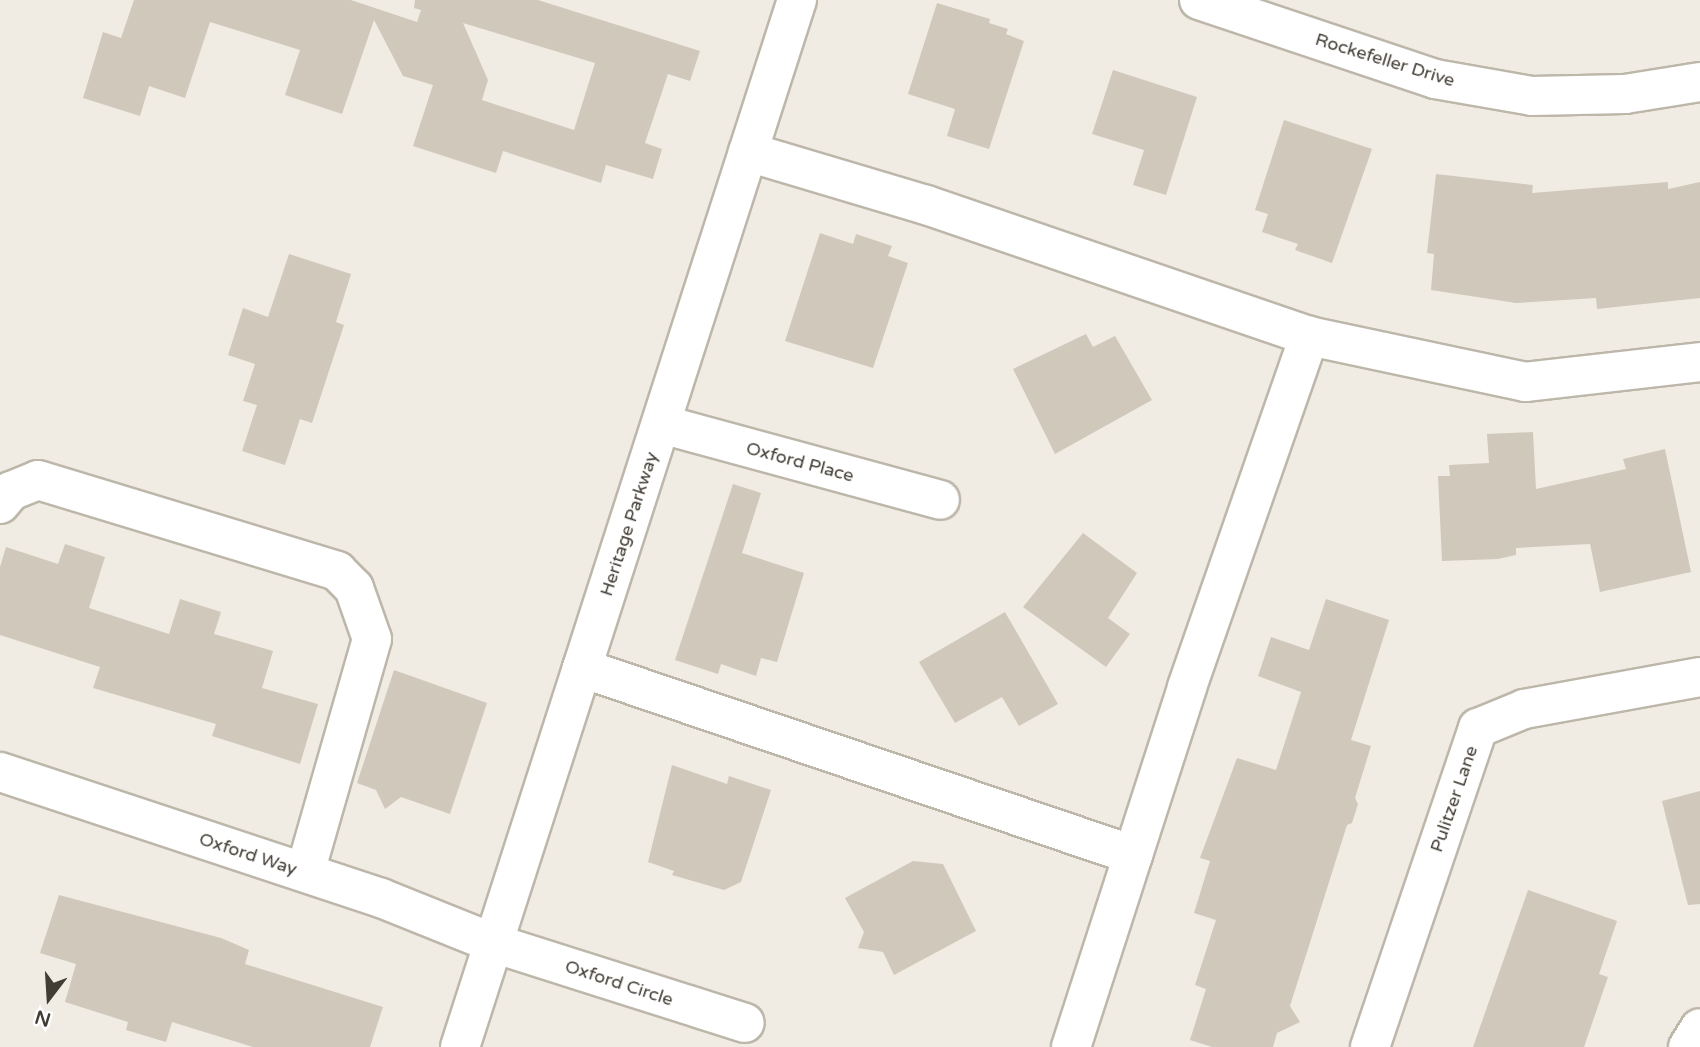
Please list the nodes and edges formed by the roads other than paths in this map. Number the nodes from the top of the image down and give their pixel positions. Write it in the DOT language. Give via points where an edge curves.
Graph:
graph roads {
  1 [pos="797,0"];
  2 [pos="1199,0"];
  3 [pos="1700,82"];
  4 [pos="748,152"];
  5 [pos="1309,336"];
  6 [pos="1700,362"];
  7 [pos="661,424"];
  8 [pos="940,500"];
  9 [pos="0,504"];
  10 [pos="582,668"];
  11 [pos="1700,677"];
  12 [pos="0,772"];
  13 [pos="1133,855"];
  14 [pos="305,873"];
  15 [pos="493,943"];
  16 [pos="745,1023"];
  17 [pos="1700,1028"];
  18 [pos="460,1047"];
  19 [pos="1071,1047"];
  20 [pos="1370,1047"];
  21 [pos="1688,1047"];
  1 -- 4 [label="street, Heritage Parkway"];
  2 -- 3 [label="street, Rockefeller Drive" via="1435,79 1532,96 1625,94"];
  4 -- 5 [label="street" via="926,205"];
  4 -- 7 [label="street, Heritage Parkway"];
  5 -- 6 [label="street" via="1525,382"];
  5 -- 13 [label="street"];
  7 -- 8 [label="street, Oxford Place"];
  7 -- 10 [label="street, Heritage Parkway"];
  9 -- 14 [label="street" via="11,491 38,480 337,571 354,588 372,639"];
  10 -- 13 [label="street"];
  10 -- 15 [label="street, Heritage Parkway"];
  11 -- 20 [label="street, Pulitzer Lane" via="1524,709 1478,728"];
  12 -- 14 [label="street, Oxford Way"];
  13 -- 19 [label="street"];
  14 -- 15 [label="street, Oxford Way"];
  15 -- 16 [label="street, Oxford Circle"];
  15 -- 18 [label="street, Heritage Parkway"];
  17 -- 21 [label="street"];
}
